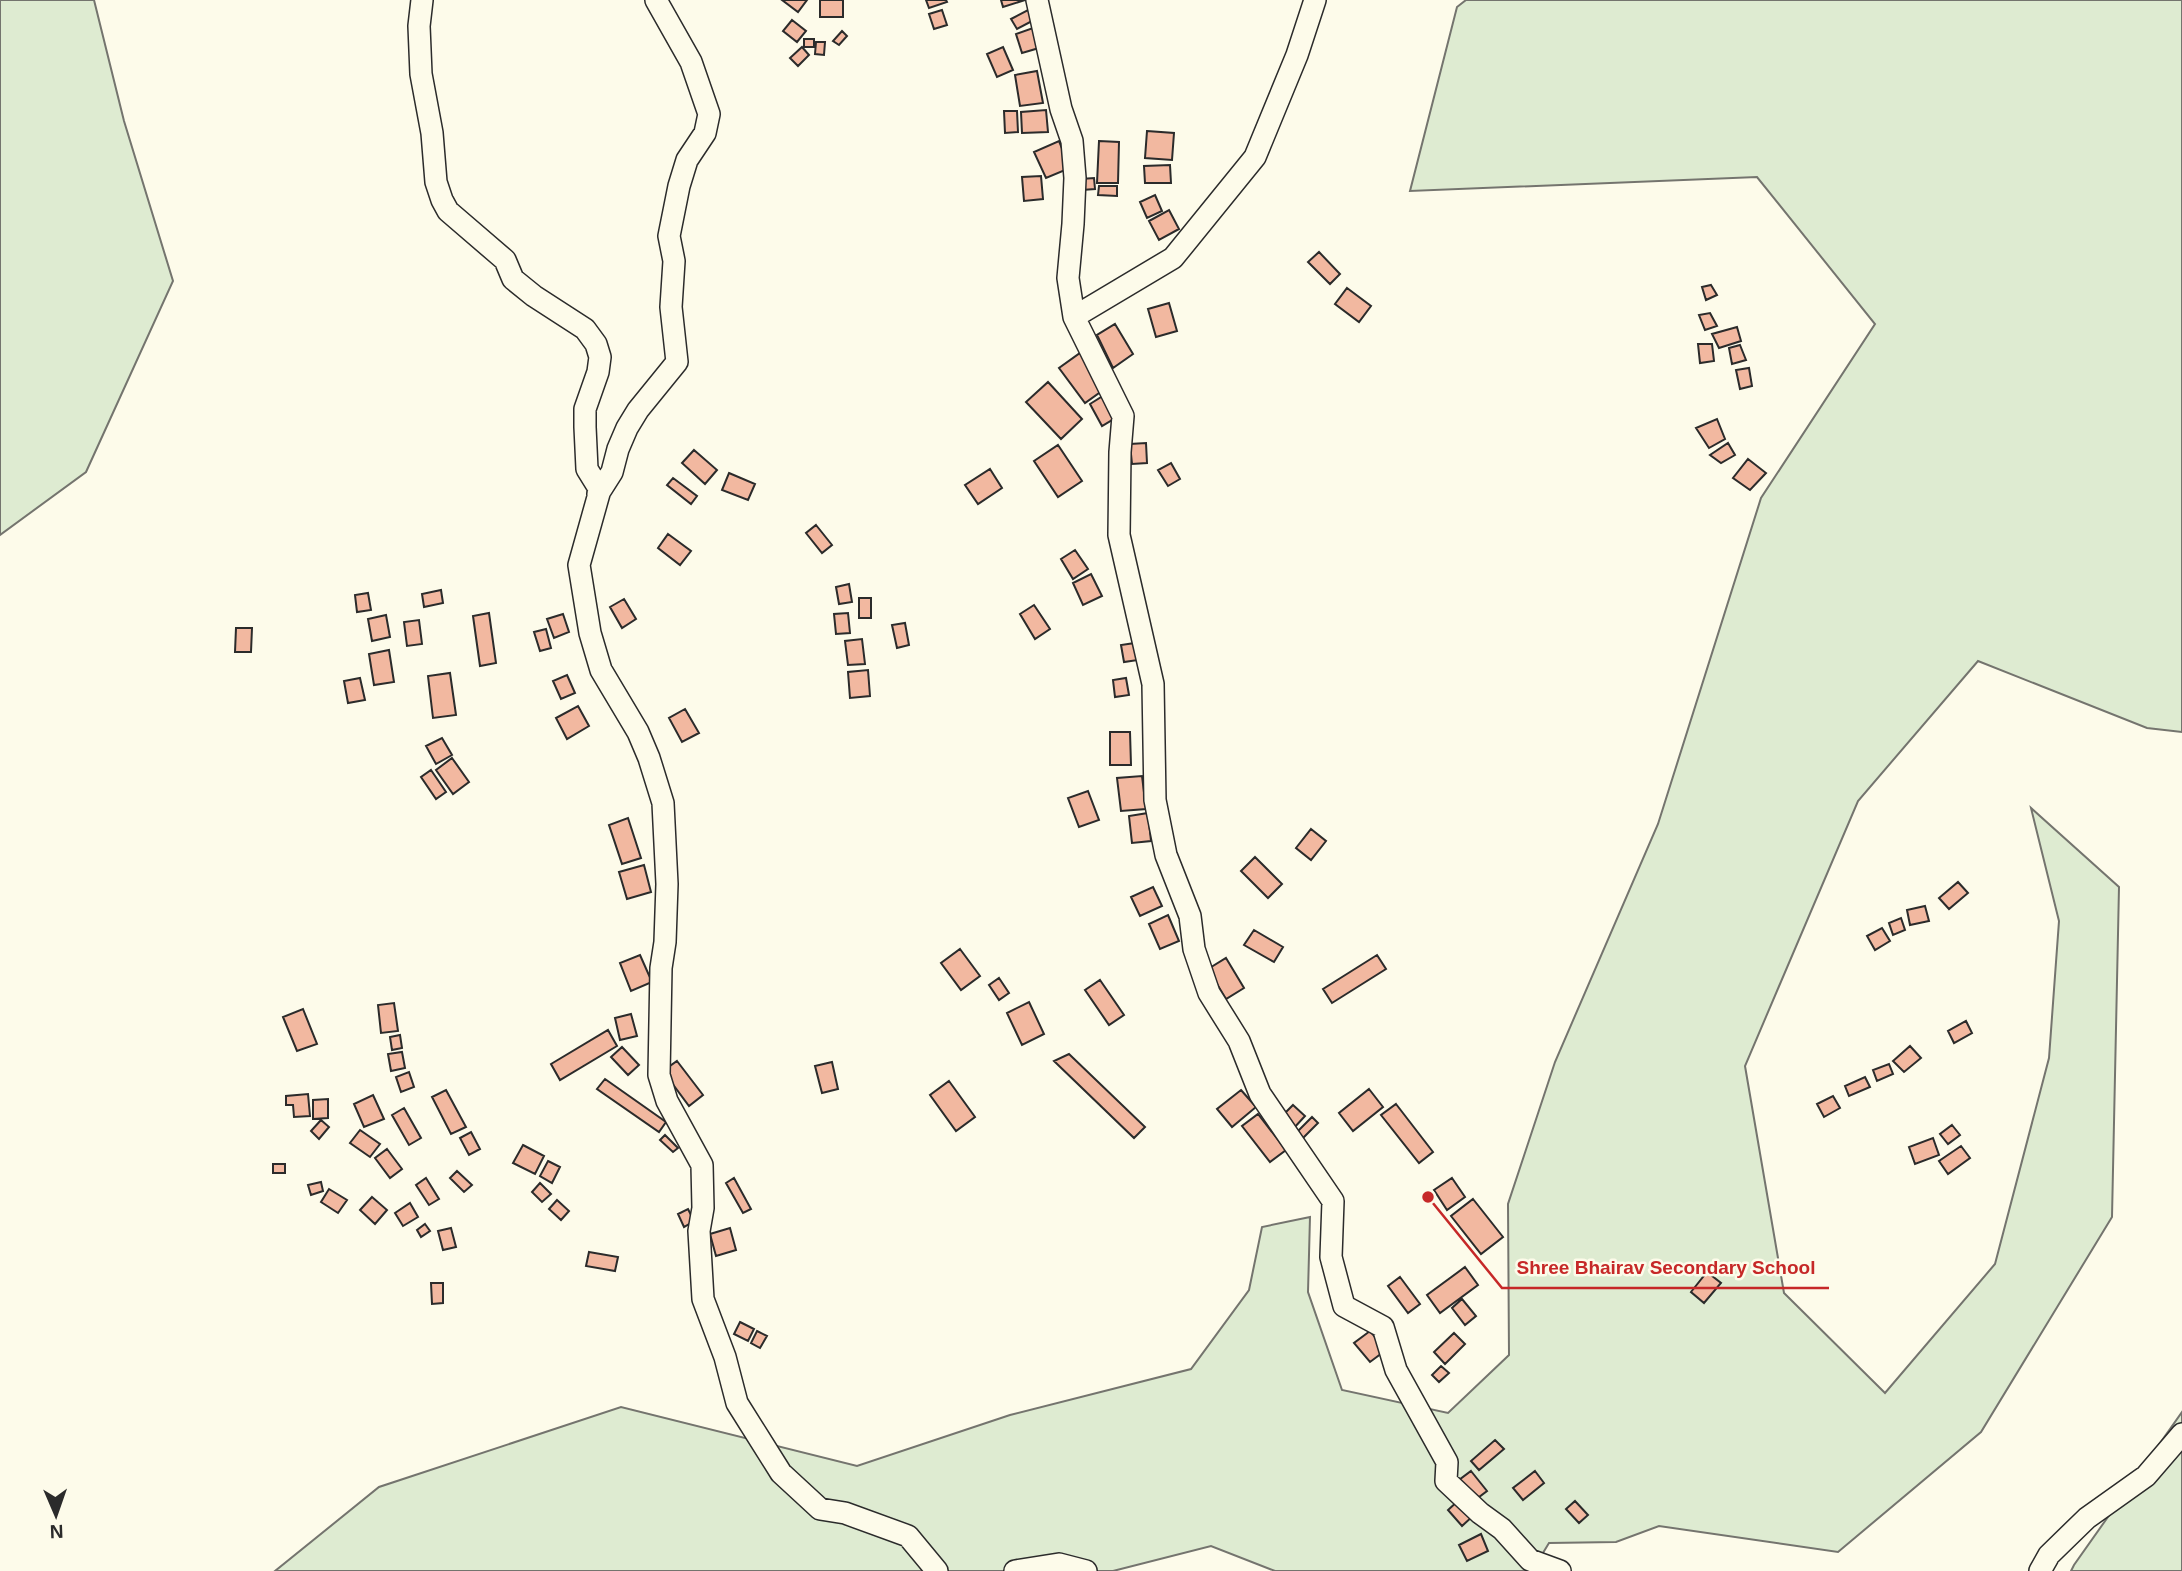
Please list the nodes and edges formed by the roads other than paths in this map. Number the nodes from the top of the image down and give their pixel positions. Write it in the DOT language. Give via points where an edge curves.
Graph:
graph roads {
  1 [pos="422,0"];
  2 [pos="656,0"];
  3 [pos="1037,0"];
  4 [pos="1315,0"];
  5 [pos="1074,317"];
  6 [pos="598,494"];
  7 [pos="2182,1434"];
  8 [pos="937,1571"];
  9 [pos="1015,1571"];
  10 [pos="1086,1571"];
  11 [pos="1560,1571"];
  12 [pos="2040,1571"];
  1 -- 6 [label="street" via="421,74 442,200 454,217 505,260 513,279 585,329 596,344 599,365 585,409 585,427 587,469"];
  2 -- 6 [label="street" via="691,62 709,114 705,134 687,160 669,236 677,362 627,428 612,472"];
  3 -- 5 [label="street" via="1072,141 1075,178 1068,278"];
  4 -- 5 [label="street" via="1255,157 1173,258"];
  5 -- 11 [label="street" via="1123,416 1119,535 1153,684 1155,800 1166,855 1190,916 1194,948 1209,993 1239,1041 1260,1094 1333,1201 1331,1257 1344,1306 1383,1327 1396,1370 1447,1462 1446,1481 1530,1560"];
  6 -- 8 [label="street" via="579,565 601,670 638,732 663,803 667,884 659,1075 667,1101 702,1165 699,1231 706,1310 737,1403 780,1473 820,1508 908,1536"];
  7 -- 12 [label="street" via="2146,1476 2087,1518 2049,1555"];
  9 -- 10 [label="street" via="1059,1564"];
}
